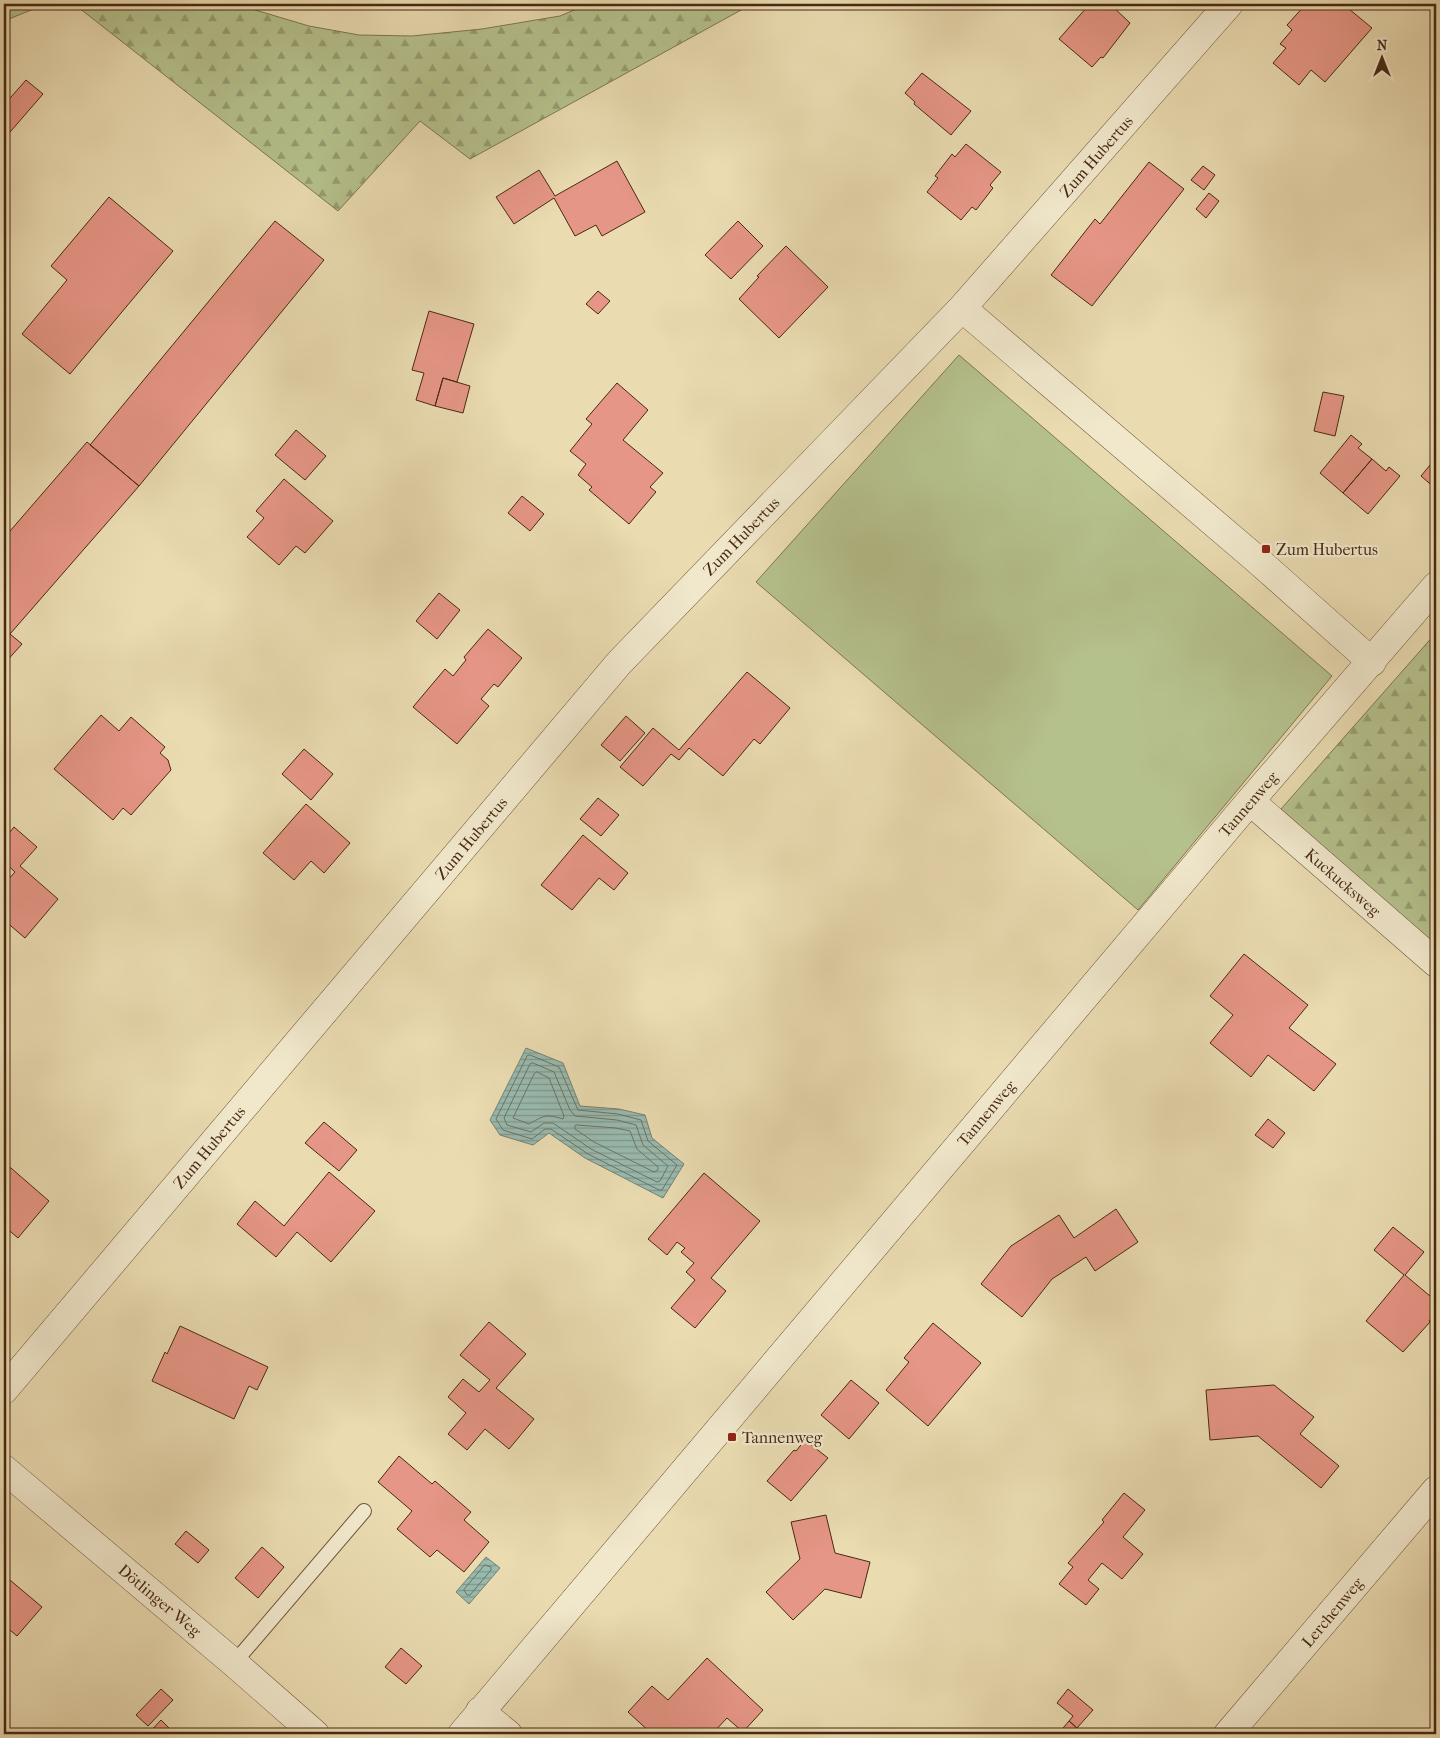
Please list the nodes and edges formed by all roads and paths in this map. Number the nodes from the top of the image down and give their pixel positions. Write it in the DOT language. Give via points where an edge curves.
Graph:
graph roads {
  1 [pos="1229,4"];
  2 [pos="962,308"];
  3 [pos="1436,586"];
  4 [pos="1372,662"];
  5 [pos="1250,801"];
  6 [pos="1436,963"];
  7 [pos="4,1390"];
  8 [pos="4,1469"];
  9 [pos="1436,1490"];
  10 [pos="364,1511"];
  11 [pos="234,1663"];
  12 [pos="480,1711"];
  13 [pos="315,1734"];
  14 [pos="462,1734"];
  15 [pos="508,1734"];
  16 [pos="1228,1734"];
  1 -- 2 [label="street, Zum Hubertus"];
  2 -- 4 [label="street"];
  2 -- 7 [label="street, Zum Hubertus" via="619,663"];
  3 -- 4 [label="street, Tannenweg"];
  4 -- 5 [label="street, Tannenweg"];
  5 -- 6 [label="street, Kuckucksweg"];
  5 -- 12 [label="street, Tannenweg"];
  8 -- 11 [label="street, Dötlinger Weg"];
  9 -- 16 [label="street, Lerchenweg"];
  10 -- 11 [label="lane"];
  11 -- 13 [label="street, Dötlinger Weg"];
  12 -- 14 [label="street, Tannenweg"];
  12 -- 15 [label="street"];
}
